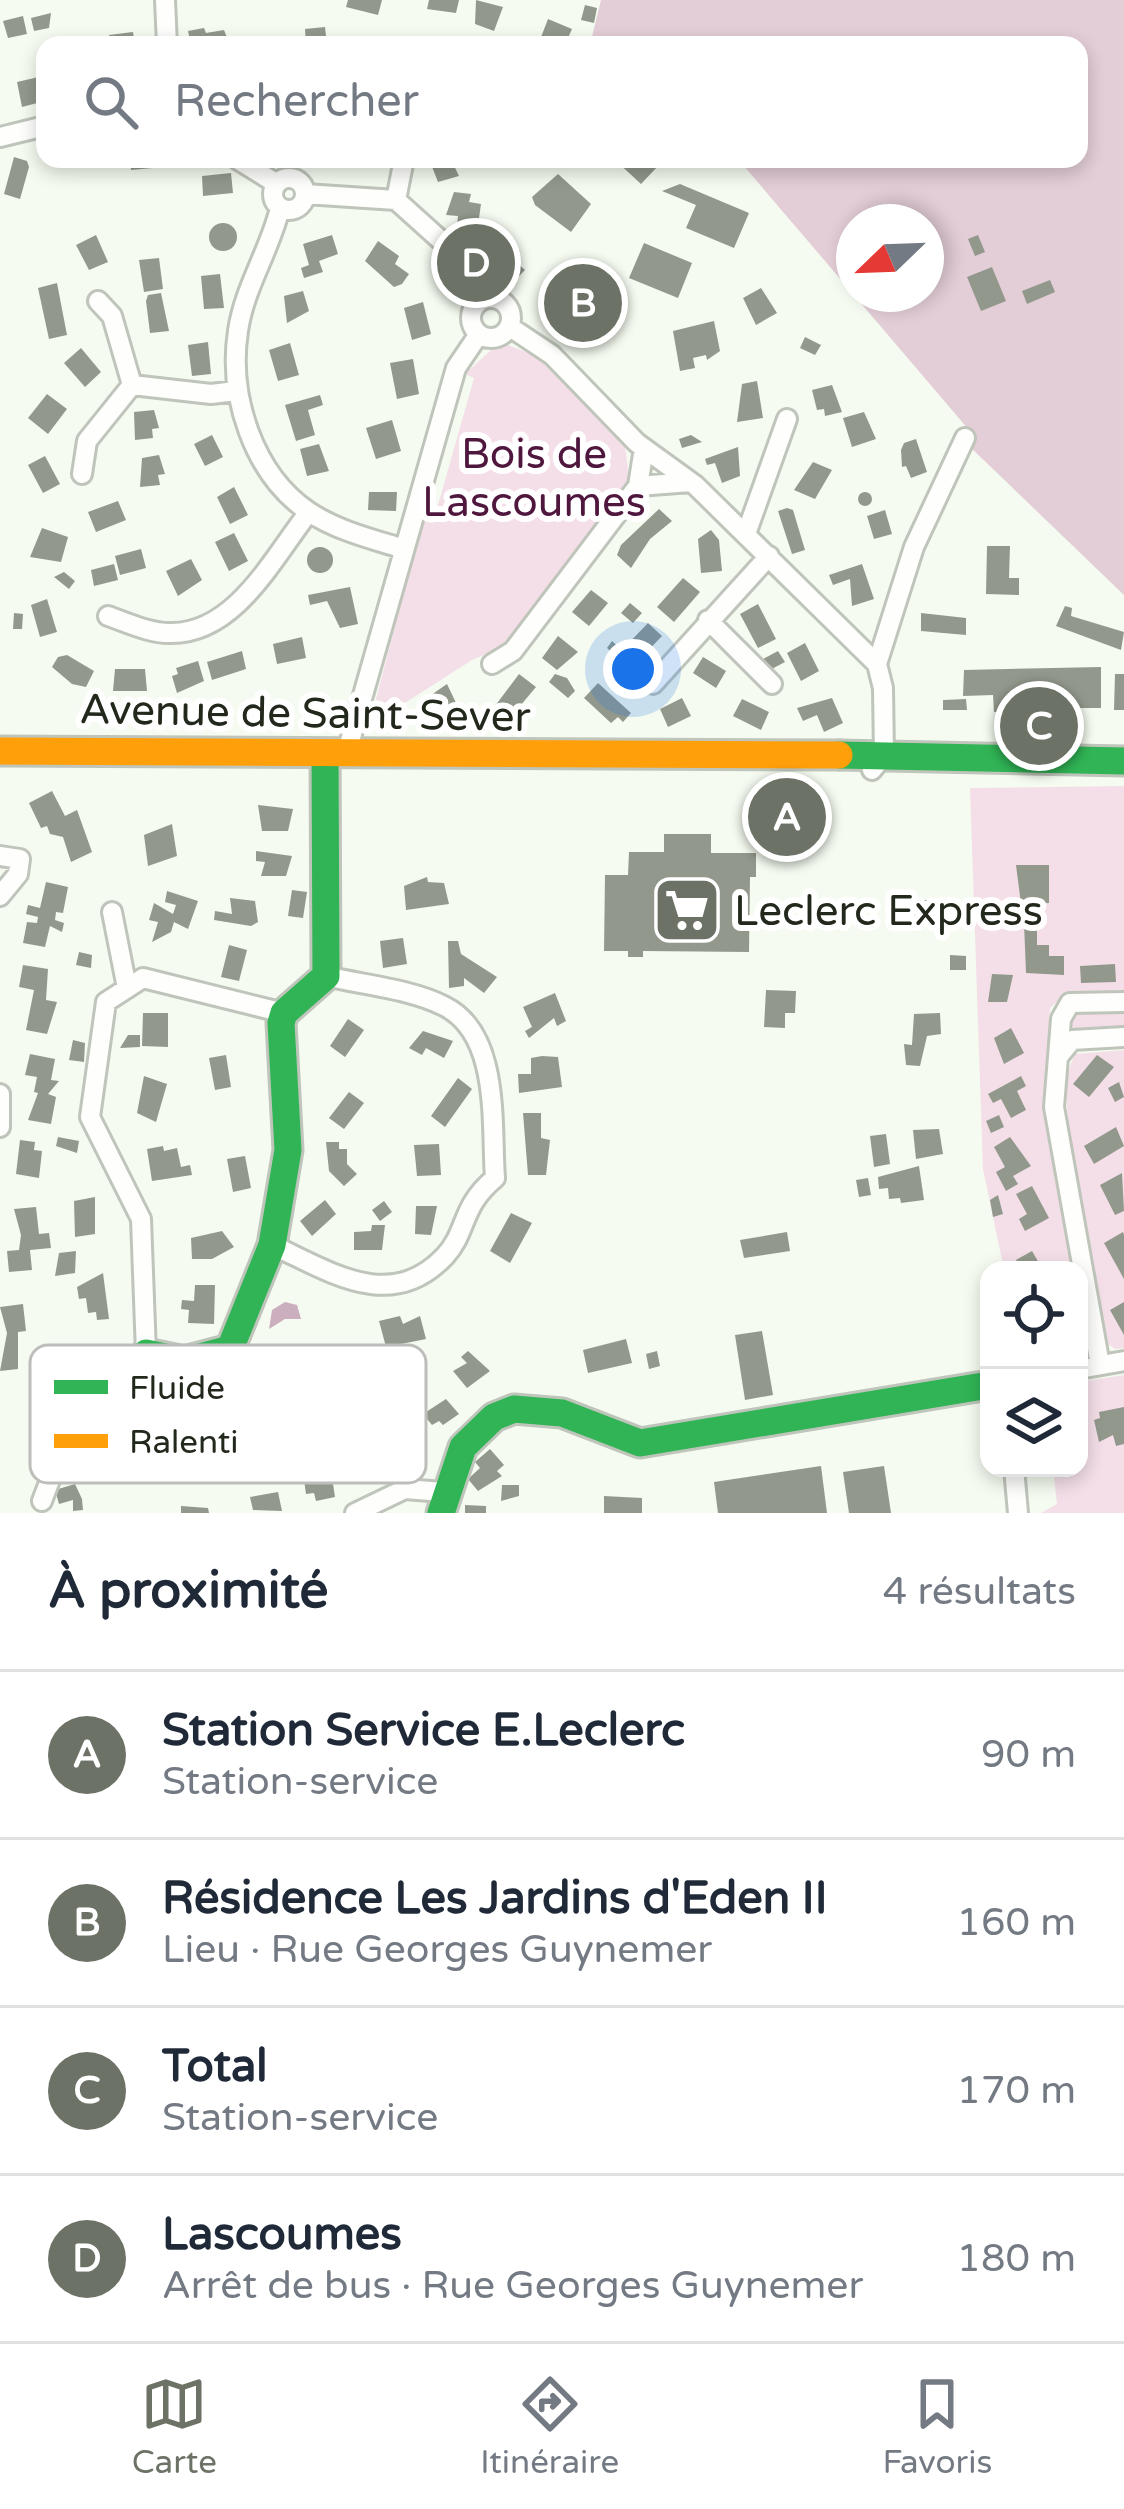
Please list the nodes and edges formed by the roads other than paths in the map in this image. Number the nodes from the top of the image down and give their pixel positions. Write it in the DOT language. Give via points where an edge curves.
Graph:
graph roads {
  1 [pos="165,0"];
  2 [pos="167,36"];
  3 [pos="36,128"];
  4 [pos="0,137"];
  5 [pos="251,168"];
  6 [pos="402,168"];
  7 [pos="277,184"];
  8 [pos="305,194"];
  9 [pos="396,200"];
  10 [pos="280,208"];
  11 [pos="483,299"];
  12 [pos="98,301"];
  13 [pos="510,327"];
  14 [pos="479,334"];
  15 [pos="132,385"];
  16 [pos="236,391"];
  17 [pos="787,419"];
  18 [pos="965,437"];
  19 [pos="644,448"];
  20 [pos="82,474"];
  21 [pos="691,482"];
  22 [pos="638,486"];
  23 [pos="309,512"];
  24 [pos="746,534"];
  25 [pos="404,549"];
  26 [pos="769,556"];
  27 [pos="108,616"];
  28 [pos="708,620"];
  29 [pos="492,664"];
  30 [pos="877,664"];
  31 [pos="653,684"];
  32 [pos="772,684"];
  33 [pos="0,752"];
  34 [pos="335,755"];
  35 [pos="878,763"];
  36 [pos="1124,764"];
  37 [pos="0,856"];
  38 [pos="0,896"];
  39 [pos="112,912"];
  40 [pos="326,976"];
  41 [pos="127,988"];
  42 [pos="1124,1002"];
  43 [pos="284,1013"];
  44 [pos="1124,1037"];
  45 [pos="1058,1057"];
  46 [pos="0,1094"];
  47 [pos="0,1127"];
  48 [pos="272,1245"];
  49 [pos="146,1345"];
  50 [pos="232,1345"];
  51 [pos="1124,1361"];
  52 [pos="1100,1365"];
  53 [pos="1088,1367"];
  54 [pos="980,1386"];
  55 [pos="1015,1477"];
  56 [pos="49,1483"];
  57 [pos="42,1501"];
  58 [pos="442,1503"];
  59 [pos="355,1513"];
  60 [pos="1018,1513"];
  1 -- 2 [label="street"];
  3 -- 4 [label="street"];
  5 -- 7 [label="street"];
  6 -- 9 [label="street"];
  7 -- 8 [label="street" via="297,180"];
  7 -- 10 [label="street"];
  8 -- 9 [label="street"];
  8 -- 10 [label="street" via="297,208"];
  9 -- 11 [label="street" via="457,255"];
  10 -- 16 [label="street" via="238,329"];
  11 -- 13 [label="street" via="503,301"];
  11 -- 14 [label="street" via="471,315"];
  12 -- 15 [label="street" via="112,316"];
  13 -- 14 [label="street" via="492,338"];
  13 -- 19 [label="street" via="552,355"];
  14 -- 25 [label="street" via="456,368"];
  15 -- 16 [label="street"];
  15 -- 20 [label="street" via="87,441"];
  16 -- 23 [label="street" via="254,444"];
  17 -- 24 [label="street"];
  18 -- 30 [label="street" via="914,547"];
  19 -- 21 [label="street"];
  19 -- 22 [label="street"];
  21 -- 22 [label="street"];
  21 -- 24 [label="street"];
  22 -- 29 [label="street" via="513,652"];
  23 -- 25 [label="street"];
  23 -- 27 [label="street" via="230,612 211,624 172,633"];
  24 -- 26 [label="street"];
  25 -- 34 [label="street"];
  26 -- 28 [label="street"];
  26 -- 30 [label="street"];
  28 -- 31 [label="street"];
  28 -- 32 [label="street"];
  30 -- 35 [label="street"];
  33 -- 34 [label="street, Avenue de Saint-Sever"];
  34 -- 35 [label="street, Avenue de Saint-Sever"];
  34 -- 40 [label="street"];
  35 -- 36 [label="street, Avenue de Saint-Sever"];
  37 -- 38 [label="street" via="20,859"];
  39 -- 41 [label="street"];
  40 -- 43 [label="street"];
  40 -- 48 [label="street" via="446,1006 467,1025 485,1056 495,1178 470,1198 447,1255 392,1286 369,1288"];
  41 -- 43 [label="street" via="142,978"];
  41 -- 49 [label="street" via="106,1002 90,1117 141,1219"];
  42 -- 45 [label="street" via="1070,1003"];
  43 -- 48 [label="street" via="288,1150"];
  44 -- 45 [label="street" via="1072,1040"];
  45 -- 52 [label="street" via="1054,1107"];
  46 -- 47 [label="street"];
  48 -- 50 [label="street"];
  51 -- 52 [label="street"];
  52 -- 53 [label="street"];
  54 -- 58 [label="street" via="640,1442 561,1413 517,1408 482,1425 455,1452"];
  55 -- 60 [label="street"];
  56 -- 57 [label="street"];
  58 -- 59 [label="street" via="405,1489"];
}
